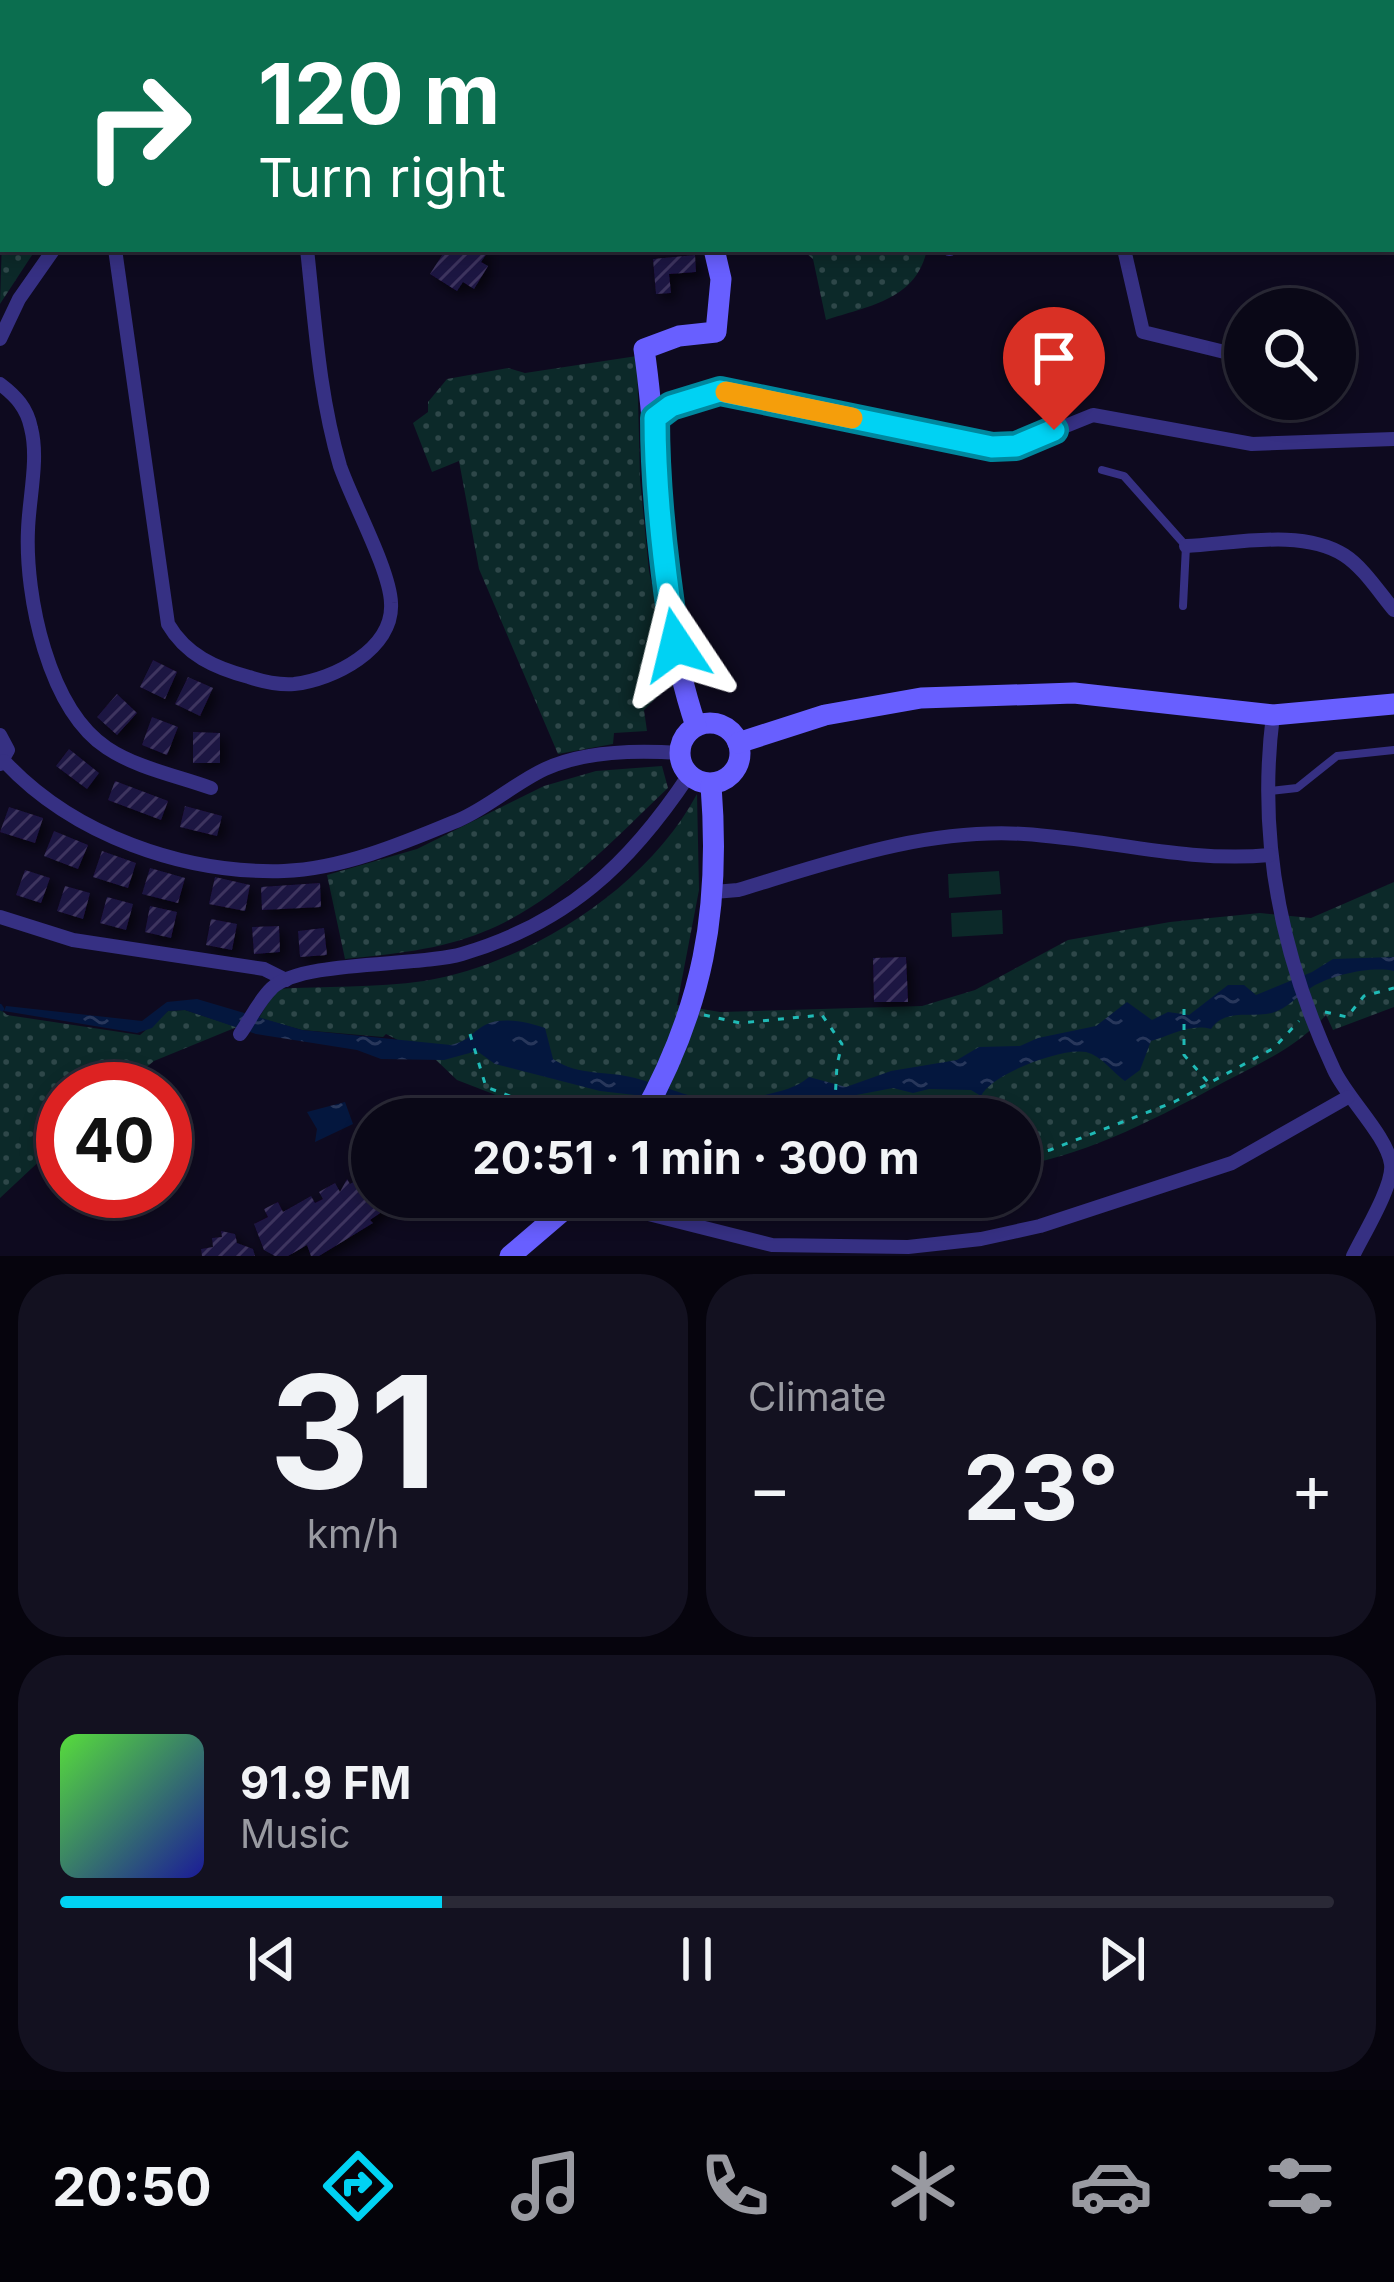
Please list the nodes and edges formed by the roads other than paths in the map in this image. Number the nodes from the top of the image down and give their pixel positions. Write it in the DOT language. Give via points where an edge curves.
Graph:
graph roads {
  1 [pos="52,252"];
  2 [pos="115,252"];
  3 [pos="307,252"];
  4 [pos="715,252"];
  5 [pos="1125,252"];
  6 [pos="0,339"];
  7 [pos="1224,352"];
  8 [pos="0,384"];
  9 [pos="655,418"];
  10 [pos="1394,439"];
  11 [pos="1102,470"];
  12 [pos="1186,546"];
  13 [pos="1183,606"];
  14 [pos="1394,610"];
  15 [pos="1394,704"];
  16 [pos="1273,715"];
  17 [pos="696,726"];
  18 [pos="0,735"];
  19 [pos="738,743"];
  20 [pos="1394,750"];
  21 [pos="680,753"];
  22 [pos="2,762"];
  23 [pos="689,776"];
  24 [pos="711,785"];
  25 [pos="211,788"];
  26 [pos="1270,791"];
  27 [pos="1270,855"];
  28 [pos="714,892"];
  29 [pos="0,917"];
  30 [pos="286,980"];
  31 [pos="240,1034"];
  32 [pos="1348,1097"];
  33 [pos="653,1098"];
  34 [pos="1393,1162"];
  35 [pos="555,1218"];
  36 [pos="658,1218"];
  37 [pos="510,1256"];
  38 [pos="1353,1256"];
  1 -- 6 [label="street"];
  2 -- 3 [label="street" via="168,624 195,656 267,683 294,684 360,658 384,632 392,602 322,397"];
  4 -- 9 [label="street" via="716,332 644,349"];
  5 -- 7 [label="street" via="1142,332"];
  8 -- 25 [label="street" via="24,406 33,432 28,575 71,712 125,758"];
  9 -- 10 [label="street" via="720,391 992,447 1016,446 1093,415 1252,444"];
  9 -- 17 [label="street" via="661,552"];
  11 -- 12 [label="lane" via="1124,476"];
  12 -- 13 [label="lane"];
  12 -- 14 [label="street" via="1330,548 1348,556"];
  15 -- 16 [label="street"];
  16 -- 19 [label="street" via="1075,693 921,698 825,715"];
  16 -- 26 [label="street"];
  17 -- 19 [label="street" via="724,726"];
  17 -- 21 [label="street"];
  18 -- 22 [label="street" via="8,750"];
  19 -- 24 [label="street" via="738,767"];
  20 -- 26 [label="lane" via="1337,756 1297,788"];
  21 -- 22 [label="street" via="549,767 407,841 285,871 170,855 97,831"];
  21 -- 23 [label="street"];
  23 -- 24 [label="street"];
  23 -- 30 [label="street" via="658,824 568,908 459,955"];
  24 -- 28 [label="street"];
  26 -- 27 [label="street"];
  27 -- 28 [label="street" via="1191,856 1020,833 947,836"];
  27 -- 32 [label="street" via="1290,961"];
  28 -- 33 [label="street" via="691,1013"];
  29 -- 30 [label="street" via="73,940 264,969"];
  30 -- 31 [label="street"];
  32 -- 34 [label="street"];
  32 -- 36 [label="street" via="1232,1163 981,1239 772,1245"];
  34 -- 38 [label="street"];
  35 -- 37 [label="street"];
}
